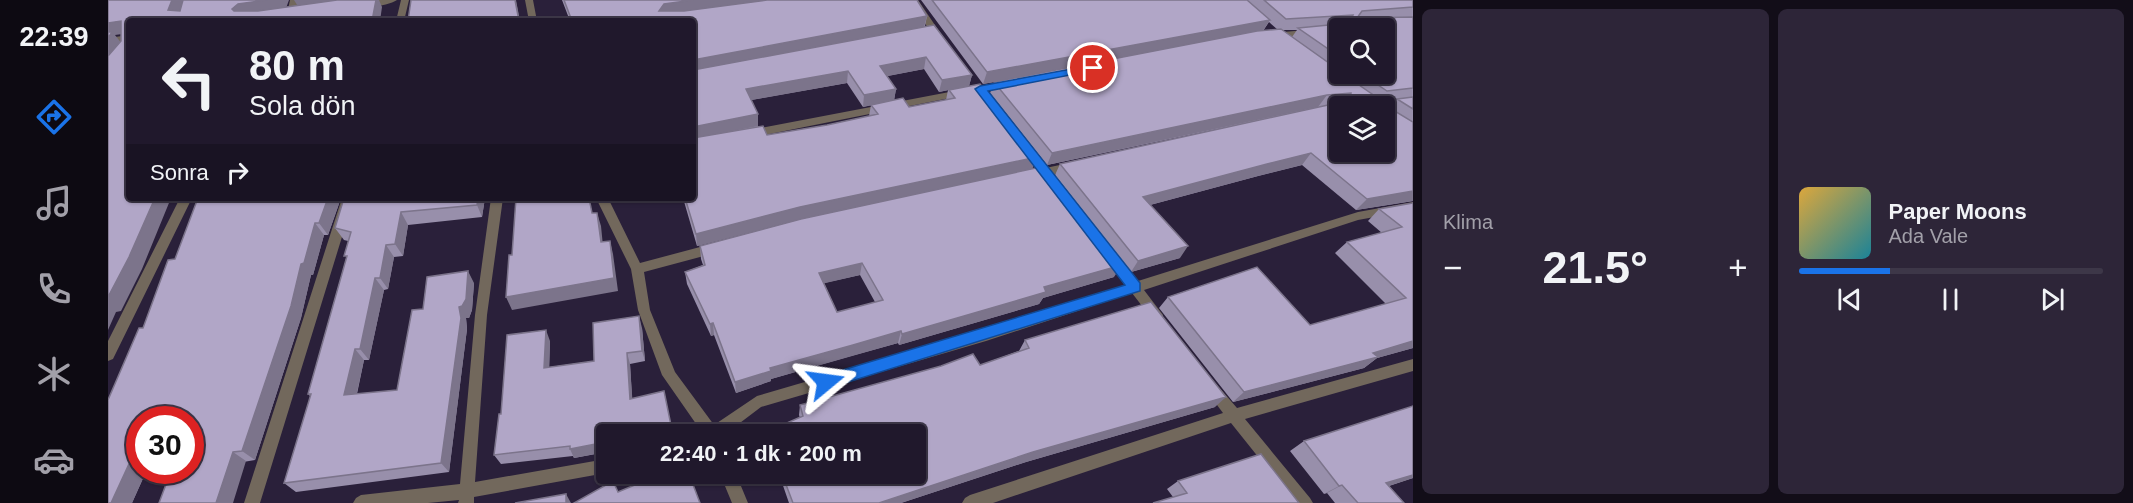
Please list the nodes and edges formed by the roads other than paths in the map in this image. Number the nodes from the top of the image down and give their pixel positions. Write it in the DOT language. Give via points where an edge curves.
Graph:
graph roads {
  1 [pos="294,0"];
  2 [pos="393,0"];
  3 [pos="405,0"];
  4 [pos="529,0"];
  5 [pos="914,0"];
  6 [pos="359,5"];
  7 [pos="302,13"];
  8 [pos="291,14"];
  9 [pos="280,16"];
  10 [pos="401,18"];
  11 [pos="532,18"];
  12 [pos="1268,29"];
  13 [pos="1329,31"];
  14 [pos="1276,36"];
  15 [pos="126,38"];
  16 [pos="1258,38"];
  17 [pos="108,41"];
  18 [pos="947,48"];
  19 [pos="1292,48"];
  20 [pos="1021,82"];
  21 [pos="744,135"];
  22 [pos="1087,163"];
  23 [pos="1024,176"];
  24 [pos="185,201"];
  25 [pos="347,201"];
  26 [pos="497,201"];
  27 [pos="604,201"];
  28 [pos="1413,206"];
  29 [pos="1100,243"];
  30 [pos="724,246"];
  31 [pos="637,269"];
  32 [pos="1135,287"];
  33 [pos="1163,324"];
  34 [pos="108,355"];
  35 [pos="1413,364"];
  36 [pos="1205,379"];
  37 [pos="1233,416"];
  38 [pos="703,424"];
  39 [pos="725,424"];
  40 [pos="596,468"];
  41 [pos="732,484"];
  42 [pos="467,497"];
  43 [pos="252,503"];
  44 [pos="361,503"];
  45 [pos="740,503"];
  46 [pos="969,503"];
  47 [pos="1305,503"];
  1 -- 8 [label="street"];
  2 -- 6 [label="street"];
  3 -- 10 [label="street"];
  4 -- 11 [label="street"];
  5 -- 18 [label="street" via="928,32"];
  7 -- 8 [label="street"];
  8 -- 9 [label="street"];
  12 -- 14 [label="street"];
  13 -- 14 [label="street"];
  14 -- 16 [label="street"];
  14 -- 19 [label="street"];
  15 -- 17 [label="street"];
  20 -- 21 [label="street"];
  22 -- 23 [label="street"];
  24 -- 34 [label="street"];
  25 -- 43 [label="street"];
  26 -- 42 [label="street" via="482,315"];
  27 -- 31 [label="street"];
  28 -- 32 [label="street" via="1358,216"];
  29 -- 32 [label="street"];
  30 -- 31 [label="street"];
  31 -- 38 [label="street" via="644,309 669,375"];
  32 -- 33 [label="street"];
  32 -- 39 [label="street" via="757,402"];
  35 -- 37 [label="street"];
  36 -- 37 [label="street"];
  37 -- 46 [label="street"];
  37 -- 47 [label="street"];
  40 -- 42 [label="street"];
  41 -- 45 [label="street"];
  42 -- 44 [label="street"];
}
